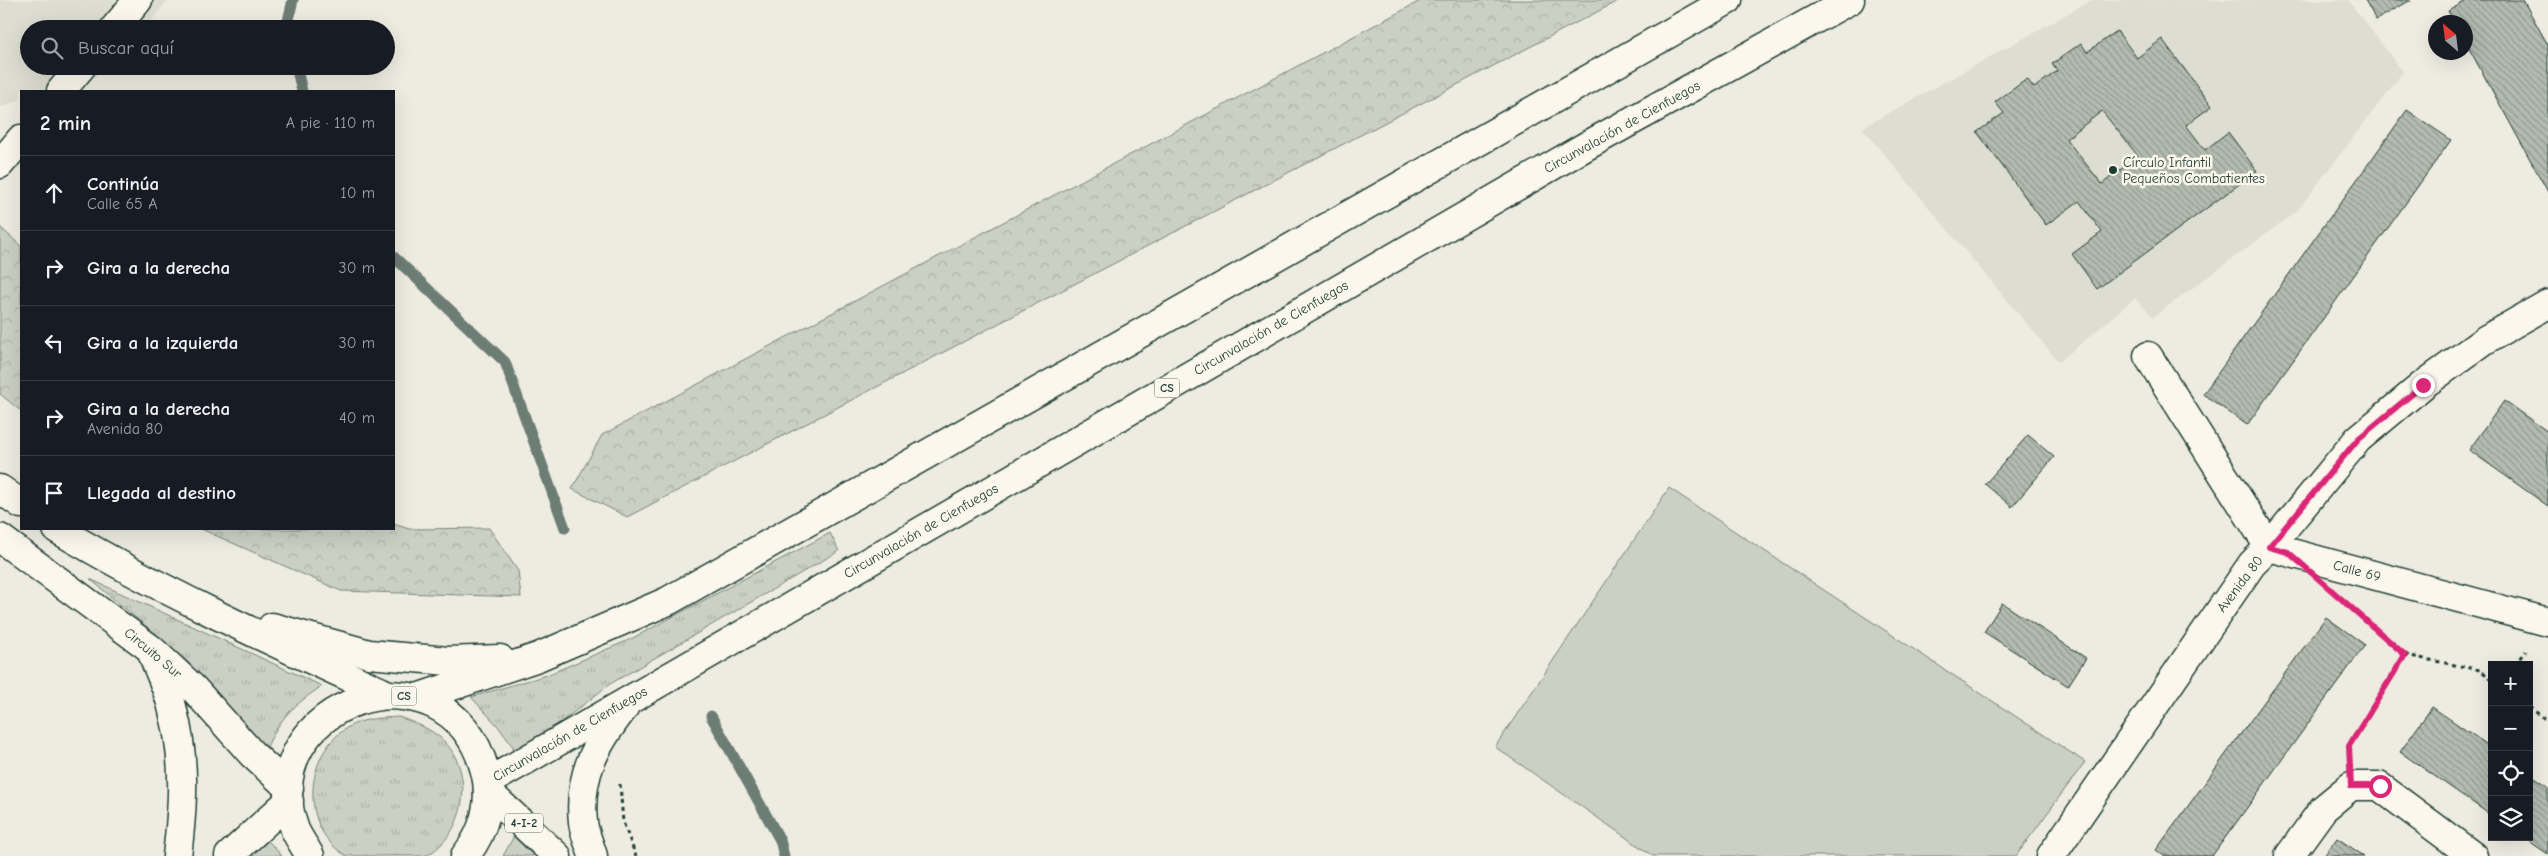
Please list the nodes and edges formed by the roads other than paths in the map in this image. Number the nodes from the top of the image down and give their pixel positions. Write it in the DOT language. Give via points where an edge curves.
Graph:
graph roads {
  1 [pos="138,0"];
  2 [pos="1728,0"];
  3 [pos="1850,0"];
  4 [pos="121,20"];
  5 [pos="74,75"];
  6 [pos="62,90"];
  7 [pos="20,140"];
  8 [pos="0,164"];
  9 [pos="2548,304"];
  10 [pos="2148,356"];
  11 [pos="0,489"];
  12 [pos="20,503"];
  13 [pos="59,530"];
  14 [pos="0,538"];
  15 [pos="2269,547"];
  16 [pos="190,600"];
  17 [pos="2548,622"];
  18 [pos="151,649"];
  19 [pos="538,657"];
  20 [pos="386,694"];
  21 [pos="417,698"];
  22 [pos="630,699"];
  23 [pos="488,787"];
  24 [pos="289,794"];
  25 [pos="177,856"];
  26 [pos="229,856"];
  27 [pos="310,856"];
  28 [pos="465,856"];
  29 [pos="557,856"];
  30 [pos="593,856"];
  31 [pos="2051,856"];
  32 [pos="2289,856"];
  33 [pos="2473,856"];
  1 -- 4 [label="main road"];
  2 -- 19 [label="main road, Circunvalación de Cienfuegos / CS" via="668,601"];
  3 -- 22 [label="main road, Circunvalación de Cienfuegos / CS" via="1588,145"];
  5 -- 6 [label="main road"];
  7 -- 8 [label="main road"];
  9 -- 15 [label="main road, Avenida 80" via="2485,340 2423,385 2358,439"];
  10 -- 15 [label="main road"];
  11 -- 12 [label="main road"];
  13 -- 16 [label="main road, CS" via="112,562"];
  14 -- 18 [label="main road, Circuito Sur"];
  15 -- 17 [label="main road, Calle 69"];
  15 -- 31 [label="main road, Avenida 80" via="2252,564"];
  16 -- 19 [label="main road" via="369,654 448,661"];
  16 -- 20 [label="main road, CS" via="253,633"];
  18 -- 24 [label="main road, Circuito Sur" via="194,689"];
  18 -- 25 [label="main road" via="173,710 180,752 183,802"];
  19 -- 21 [label="main road, Circunvalación de Cienfuegos / CS"];
  20 -- 21 [label="main road, Circunvalación de Cienfuegos / CS"];
  20 -- 24 [label="main road, Circunvalación de Cienfuegos / CS" via="357,699 330,713 309,734 295,759"];
  21 -- 23 [label="main road, Circunvalación de Cienfuegos / CS" via="443,710 465,729 480,754"];
  22 -- 23 [label="main road, Circunvalación de Cienfuegos / CS"];
  22 -- 30 [label="main road" via="602,735 584,779 583,823"];
  23 -- 28 [label="main road, Circunvalación de Cienfuegos / CS" via="485,820"];
  23 -- 29 [label="main road, 4-I-2"];
  24 -- 26 [label="main road"];
  24 -- 27 [label="main road, Circunvalación de Cienfuegos / CS" via="296,830"];
  32 -- 33 [label="main road" via="2323,809 2351,786 2380,786"];
}
